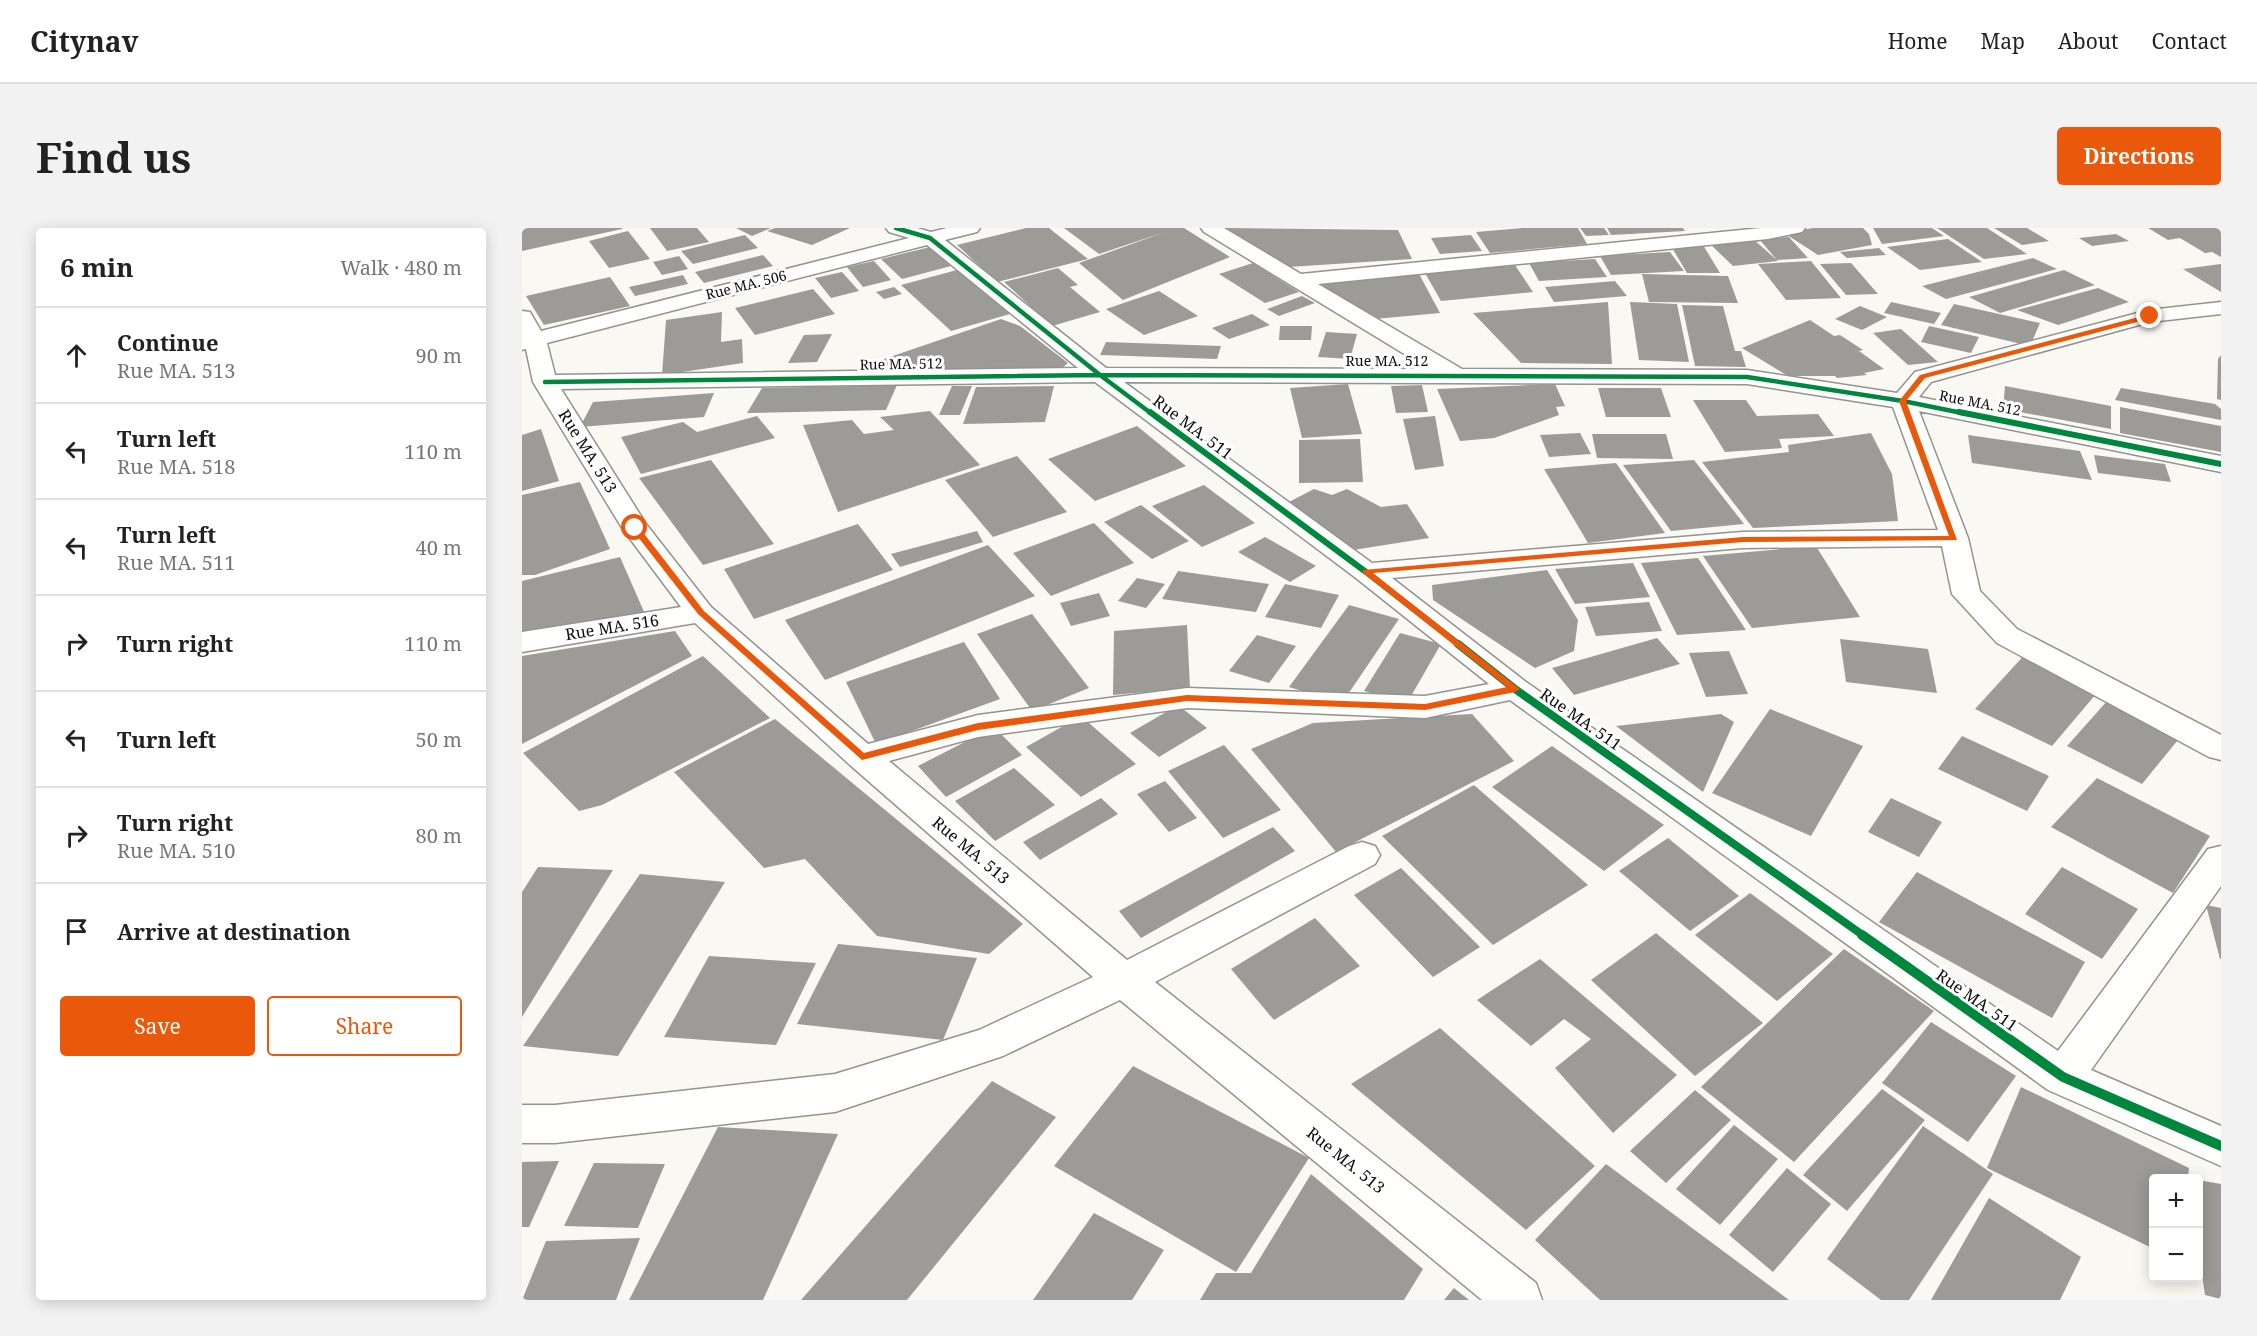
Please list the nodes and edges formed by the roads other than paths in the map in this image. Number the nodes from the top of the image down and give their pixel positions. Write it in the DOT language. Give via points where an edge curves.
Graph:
graph roads {
  1 [pos="896,228"];
  2 [pos="970,228"];
  3 [pos="1210,228"];
  4 [pos="1795,228"];
  5 [pos="930,238"];
  6 [pos="1297,280"];
  7 [pos="2221,308"];
  8 [pos="526,333"];
  9 [pos="1101,375"];
  10 [pos="1455,375"];
  11 [pos="545,382"];
  12 [pos="1902,401"];
  13 [pos="2221,464"];
  14 [pos="1954,538"];
  15 [pos="1366,572"];
  16 [pos="701,613"];
  17 [pos="522,642"];
  18 [pos="1515,689"];
  19 [pos="2221,749"];
  20 [pos="862,757"];
  21 [pos="1362,855"];
  22 [pos="2221,859"];
  23 [pos="1124,980"];
  24 [pos="2063,1077"];
  25 [pos="522,1124"];
  26 [pos="2221,1146"];
  27 [pos="1520,1300"];
  1 -- 5 [label="street, Rue MA. 511"];
  2 -- 5 [label="street, Rue MA. 506"];
  3 -- 6 [label="street"];
  4 -- 6 [label="street"];
  5 -- 8 [label="street, Rue MA. 506"];
  5 -- 9 [label="street, Rue MA. 511"];
  6 -- 10 [label="street"];
  7 -- 12 [label="street" via="2150,316 1923,377"];
  8 -- 11 [label="street, Rue MA. 513"];
  9 -- 10 [label="street, Rue MA. 512"];
  9 -- 11 [label="street, Rue MA. 512"];
  9 -- 15 [label="street, Rue MA. 511"];
  10 -- 12 [label="street, Rue MA. 512" via="1747,376"];
  11 -- 16 [label="street, Rue MA. 513" via="635,528"];
  12 -- 13 [label="street, Rue MA. 512"];
  12 -- 14 [label="street"];
  14 -- 15 [label="street" via="1743,540"];
  14 -- 19 [label="street" via="1966,594 2007,636"];
  15 -- 18 [label="street, Rue MA. 511"];
  16 -- 17 [label="street, Rue MA. 516"];
  16 -- 20 [label="street, Rue MA. 513"];
  18 -- 20 [label="street" via="1425,707 1187,698 978,726"];
  18 -- 24 [label="street, Rue MA. 511"];
  20 -- 23 [label="street, Rue MA. 513"];
  21 -- 23 [label="street"];
  22 -- 24 [label="street"];
  23 -- 25 [label="street" via="989,1044 835,1093 555,1124"];
  23 -- 27 [label="street, Rue MA. 513"];
  24 -- 26 [label="street, Rue MA. 511"];
}
